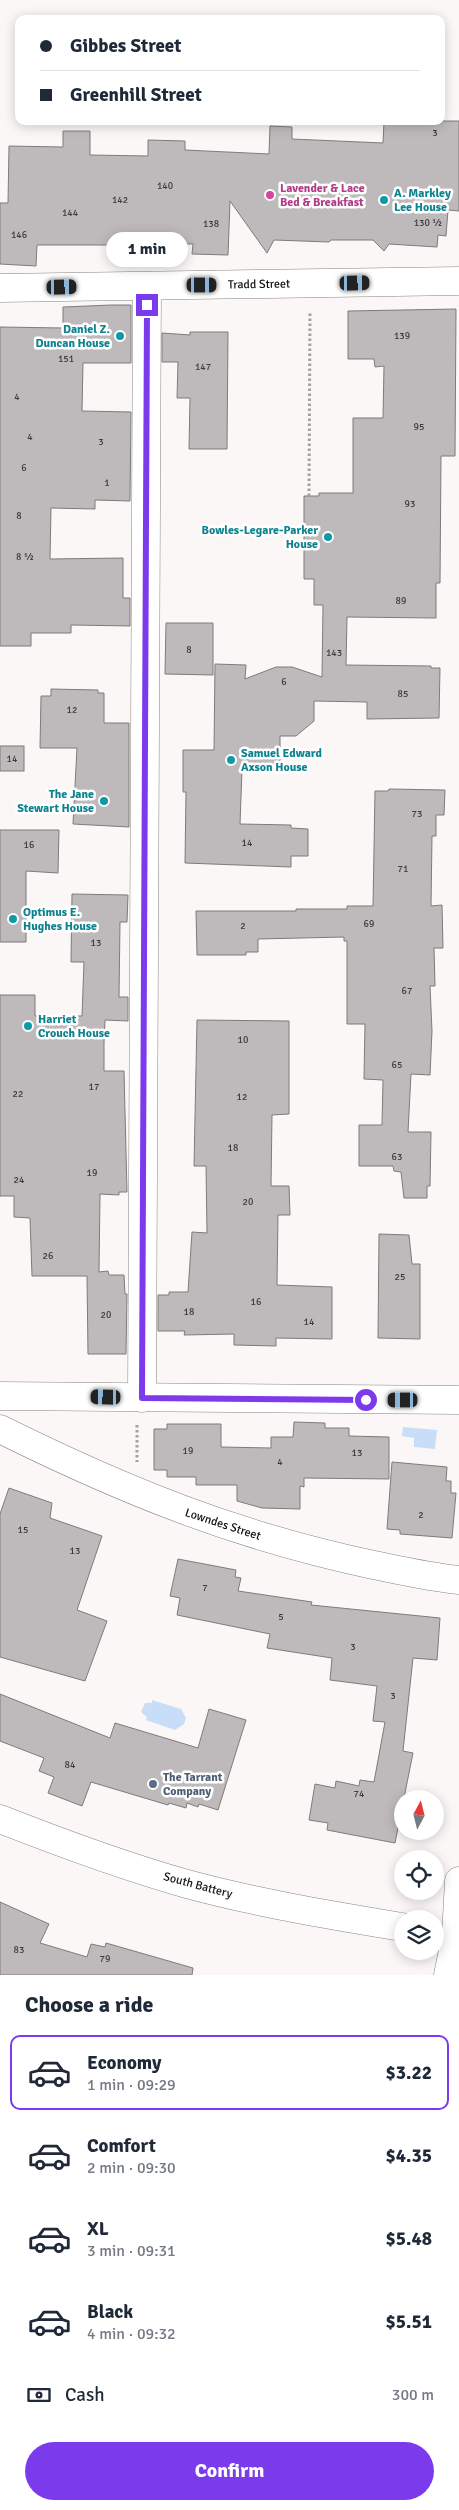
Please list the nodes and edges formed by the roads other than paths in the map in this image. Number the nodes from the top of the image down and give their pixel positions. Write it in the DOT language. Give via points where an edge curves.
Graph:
graph roads {
  1 [pos="459,281"];
  2 [pos="147,286"];
  3 [pos="0,288"];
  4 [pos="0,1396"];
  5 [pos="459,1400"];
  6 [pos="139,1407"];
  7 [pos="0,1429"];
  8 [pos="459,1580"];
  9 [pos="0,1819"];
  10 [pos="459,1881"];
  11 [pos="394,1926"];
  12 [pos="450,1935"];
  13 [pos="448,1975"];
  1 -- 2 [label="street, Tradd Street"];
  2 -- 3 [label="street, Tradd Street"];
  2 -- 6 [label="street"];
  4 -- 6 [label="street"];
  5 -- 6 [label="street"];
  7 -- 8 [label="street, Lowndes Street" via="102,1479 244,1532 335,1556"];
  9 -- 11 [label="street, South Battery" via="186,1884 287,1907"];
  10 -- 12 [label="street"];
  12 -- 13 [label="street"];
}
